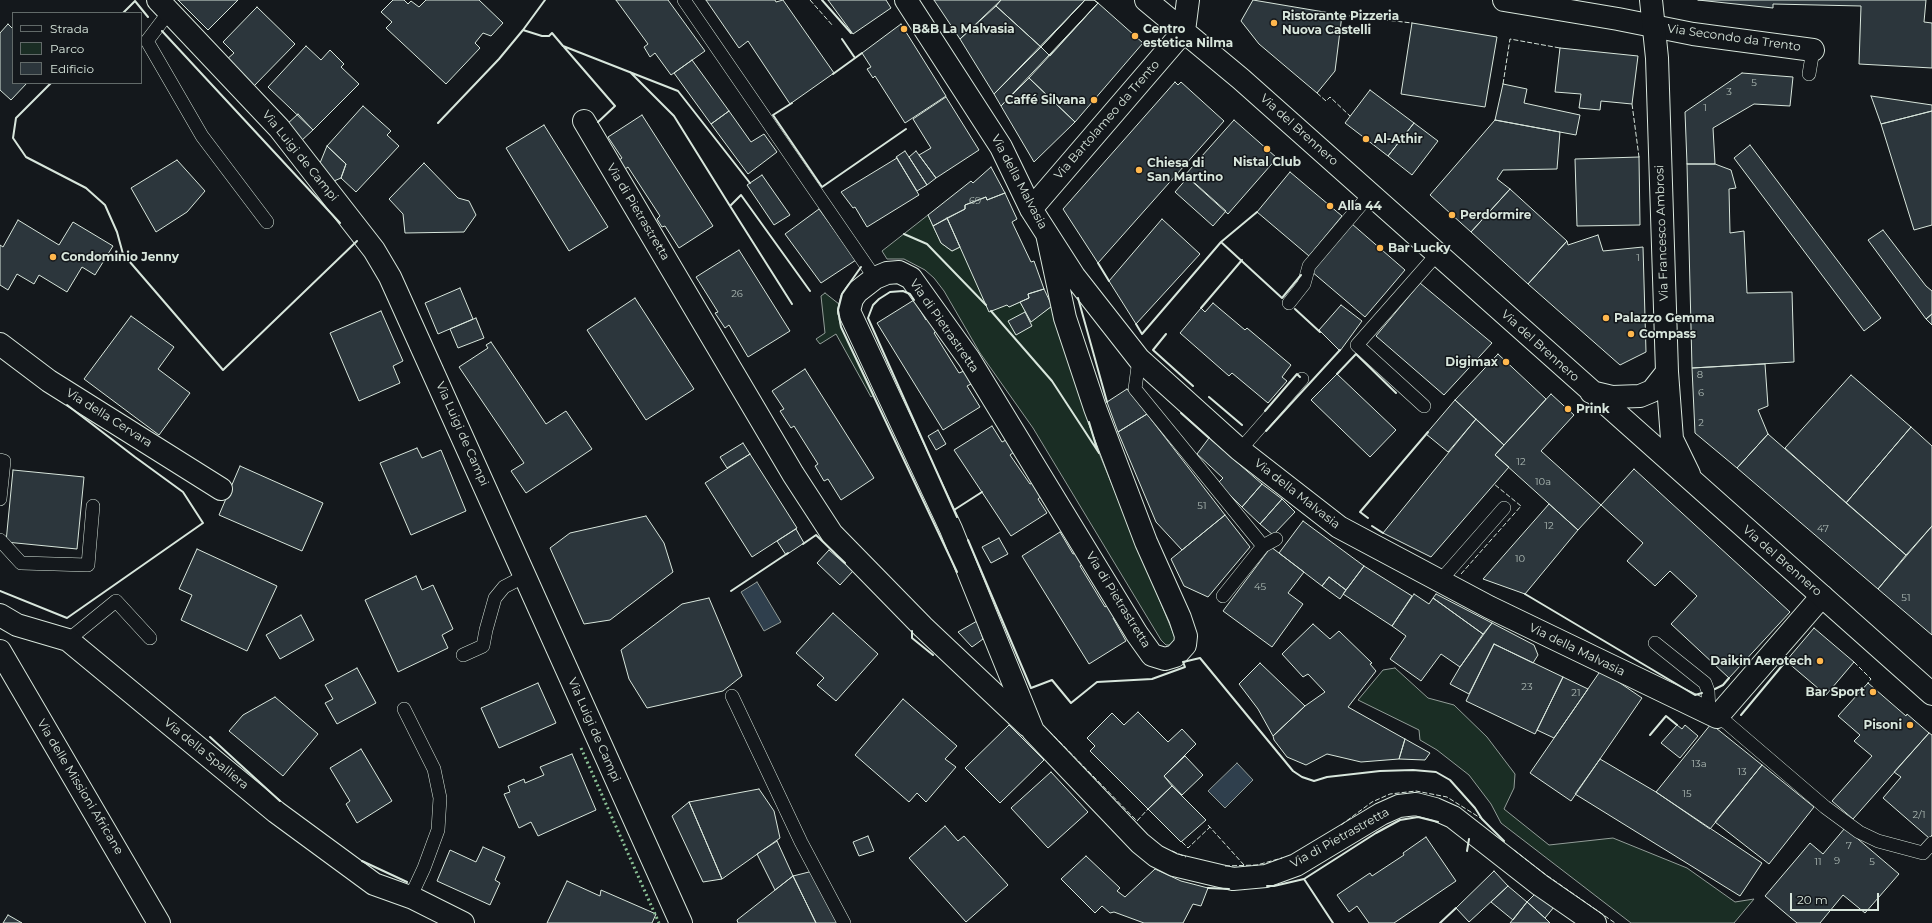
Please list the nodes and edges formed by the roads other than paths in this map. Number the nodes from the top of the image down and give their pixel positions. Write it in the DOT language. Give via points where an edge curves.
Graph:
graph roads {
  1 [pos="684,0"];
  2 [pos="906,0"];
  3 [pos="1146,0"];
  4 [pos="1188,0"];
  5 [pos="1504,0"];
  6 [pos="1651,0"];
  7 [pos="163,6"];
  8 [pos="1654,27"];
  9 [pos="1184,31"];
  10 [pos="1813,50"];
  11 [pos="1809,74"];
  12 [pos="584,121"];
  13 [pos="1370,194"];
  14 [pos="1031,209"];
  15 [pos="266,222"];
  16 [pos="1047,234"];
  17 [pos="1438,253"];
  18 [pos="875,278"];
  19 [pos="1289,303"];
  20 [pos="0,344"];
  21 [pos="1139,359"];
  22 [pos="1667,372"];
  23 [pos="1302,379"];
  24 [pos="1591,392"];
  25 [pos="1424,406"];
  26 [pos="1240,450"];
  27 [pos="0,460"];
  28 [pos="1694,483"];
  29 [pos="221,489"];
  30 [pos="0,499"];
  31 [pos="93,506"];
  32 [pos="1504,508"];
  33 [pos="1276,539"];
  34 [pos="0,540"];
  35 [pos="1263,546"];
  36 [pos="525,576"];
  37 [pos="1440,581"];
  38 [pos="1223,596"];
  39 [pos="1822,596"];
  40 [pos="0,615"];
  41 [pos="150,638"];
  42 [pos="68,640"];
  43 [pos="1655,643"];
  44 [pos="0,651"];
  45 [pos="463,655"];
  46 [pos="1932,694"];
  47 [pos="732,696"];
  48 [pos="1711,707"];
  49 [pos="404,709"];
  50 [pos="1033,731"];
  51 [pos="1932,843"];
  52 [pos="410,898"];
  53 [pos="159,923"];
  54 [pos="463,923"];
  55 [pos="680,923"];
  56 [pos="844,923"];
  57 [pos="1595,923"];
  1 -- 18 [label="lane"];
  2 -- 14 [label="street, Via della Malvasia" via="1001,147"];
  3 -- 9 [label="street, Via del Brennero"];
  4 -- 9 [label="street"];
  5 -- 8 [label="street, Via Secondo da Trento"];
  6 -- 8 [label="street, Via Francesco Ambrosi"];
  7 -- 15 [label="lane" via="147,41 202,136"];
  7 -- 36 [label="street, Via Luigi de Campi" via="279,128 374,250 415,330"];
  8 -- 10 [label="street, Via Secondo da Trento"];
  8 -- 22 [label="street, Via Francesco Ambrosi"];
  9 -- 13 [label="street, Via del Brennero"];
  9 -- 14 [label="street, Via Bartolameo da Trento"];
  10 -- 11 [label="lane, Via Secondo da Trento"];
  12 -- 50 [label="street, Via di Pietrastretta" via="793,474 832,534 923,627"];
  13 -- 17 [label="street, Via del Brennero"];
  13 -- 19 [label="lane" via="1309,266 1304,284"];
  14 -- 16 [label="street, Via della Malvasia"];
  16 -- 18 [label="street, Via di Pietrastretta" via="1065,318 1095,408 1146,542 1186,636 1186,645 1175,656 1165,659 1152,655 1137,634 969,359 922,292 911,278 899,272"];
  16 -- 21 [label="street, Via della Malvasia" via="1074,276"];
  17 -- 24 [label="street, Via del Brennero"];
  17 -- 25 [label="lane" via="1357,345"];
  18 -- 50 [label="street, Via di Pietrastretta" via="857,292 849,311 951,529"];
  20 -- 29 [label="street, Via della Cervara" via="49,381"];
  21 -- 26 [label="street, Via della Malvasia"];
  21 -- 35 [label="lane" via="1135,388"];
  22 -- 24 [label="street" via="1652,391 1640,396 1612,397"];
  22 -- 28 [label="street, Via Francesco Ambrosi" via="1672,438"];
  23 -- 26 [label="lane"];
  24 -- 28 [label="street, Via del Brennero"];
  26 -- 37 [label="street, Via della Malvasia" via="1339,527"];
  27 -- 30 [label="lane" via="4,461"];
  28 -- 39 [label="street, Via del Brennero"];
  31 -- 34 [label="lane" via="88,565 21,563"];
  32 -- 37 [label="lane"];
  33 -- 35 [label="lane"];
  35 -- 38 [label="lane"];
  36 -- 45 [label="lane" via="504,586 495,598 483,646"];
  36 -- 55 [label="street, Via Luigi de Campi"];
  37 -- 48 [label="street, Via della Malvasia" via="1656,689"];
  39 -- 46 [label="street, Via del Brennero"];
  39 -- 48 [label="street"];
  40 -- 42 [label="street, Via della Spalliera" via="17,625"];
  41 -- 42 [label="lane" via="116,601"];
  42 -- 52 [label="street, Via della Spalliera" via="276,812 374,884"];
  43 -- 48 [label="lane, Via della Malvasia" via="1705,683"];
  44 -- 53 [label="street, Via delle Missioni Africane"];
  47 -- 56 [label="lane" via="801,842"];
  48 -- 51 [label="lane, Via della Malvasia" via="1825,806 1859,832 1878,841 1923,853"];
  49 -- 52 [label="lane" via="434,769 440,798 438,830"];
  50 -- 57 [label="street, Via di Pietrastretta" via="1140,843 1156,856 1174,865 1233,879 1266,876 1296,865 1381,814 1399,806 1416,804 1453,817 1540,885"];
  52 -- 54 [label="street, Via della Spalliera"];
}
